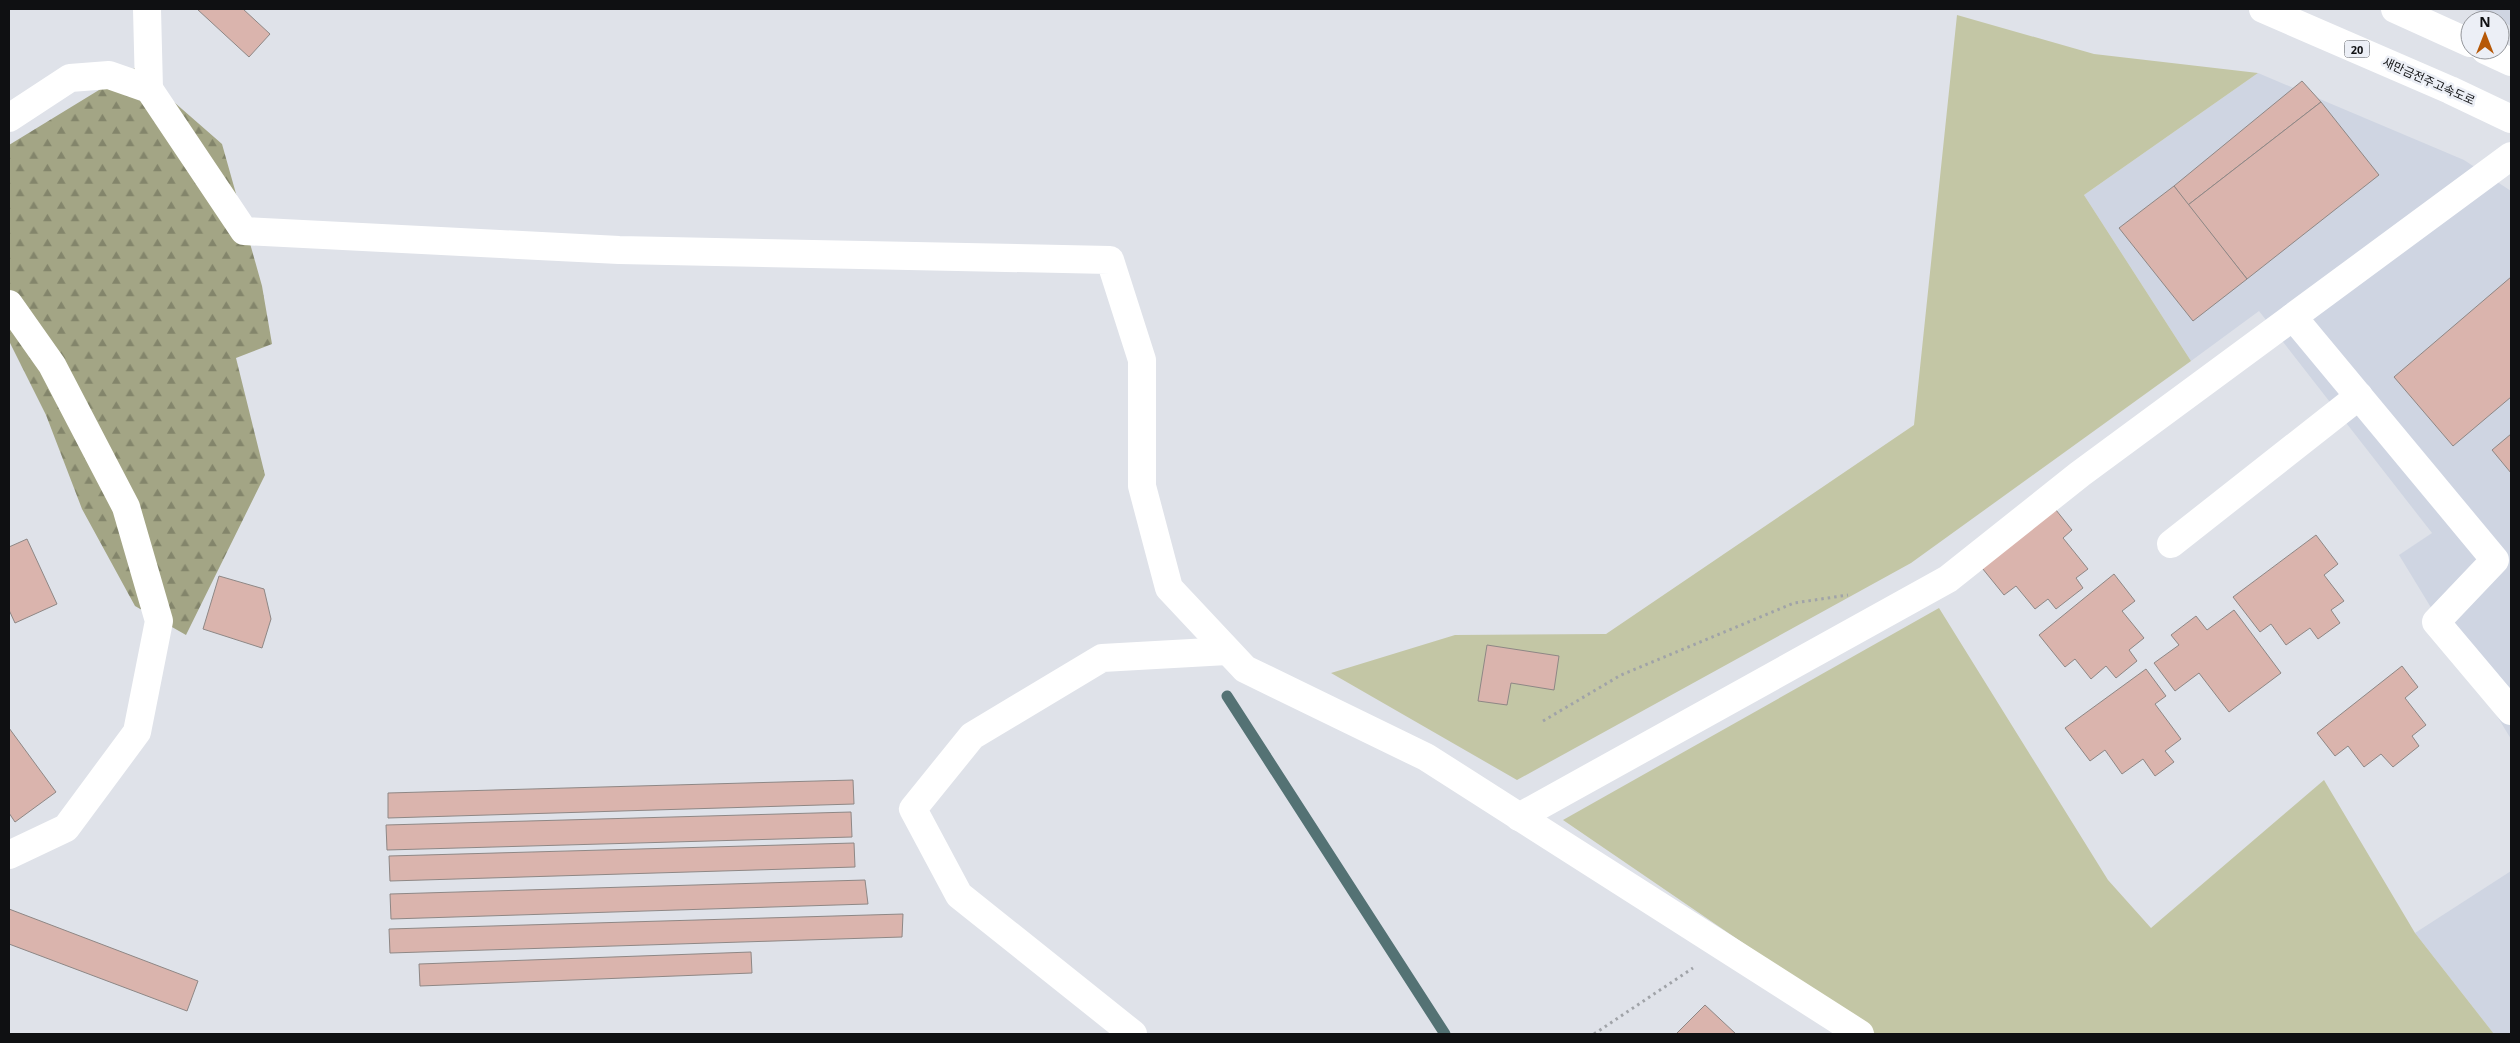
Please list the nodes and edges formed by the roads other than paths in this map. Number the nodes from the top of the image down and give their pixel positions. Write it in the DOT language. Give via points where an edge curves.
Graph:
graph roads {
  1 [pos="147,9"];
  2 [pos="2263,9"];
  3 [pos="2395,9"];
  4 [pos="2460,38"];
  5 [pos="149,89"];
  6 [pos="9,118"];
  7 [pos="2511,119"];
  8 [pos="2511,156"];
  9 [pos="9,304"];
  10 [pos="2293,316"];
  11 [pos="2359,396"];
  12 [pos="2171,544"];
  13 [pos="1227,651"];
  14 [pos="2511,711"];
  15 [pos="1519,817"];
  16 [pos="9,855"];
  17 [pos="1133,1034"];
  18 [pos="1860,1034"];
  1 -- 5 [label="main road"];
  2 -- 7 [label="main road, 새만금전주고속도로 / 20"];
  3 -- 4 [label="main road"];
  5 -- 6 [label="main road" via="109,75 70,78"];
  5 -- 13 [label="main road" via="244,231 619,250 1110,260 1142,360 1142,486 1169,588"];
  8 -- 10 [label="main road"];
  9 -- 16 [label="main road" via="52,365 126,507 159,621 137,732 66,828"];
  10 -- 11 [label="main road"];
  10 -- 15 [label="main road" via="2080,474 1948,579"];
  11 -- 12 [label="main road"];
  11 -- 14 [label="main road" via="2495,560 2436,622"];
  13 -- 15 [label="main road" via="1244,668 1426,758"];
  13 -- 17 [label="main road" via="1102,658 972,736 913,809 959,895"];
  15 -- 18 [label="main road"];
}
